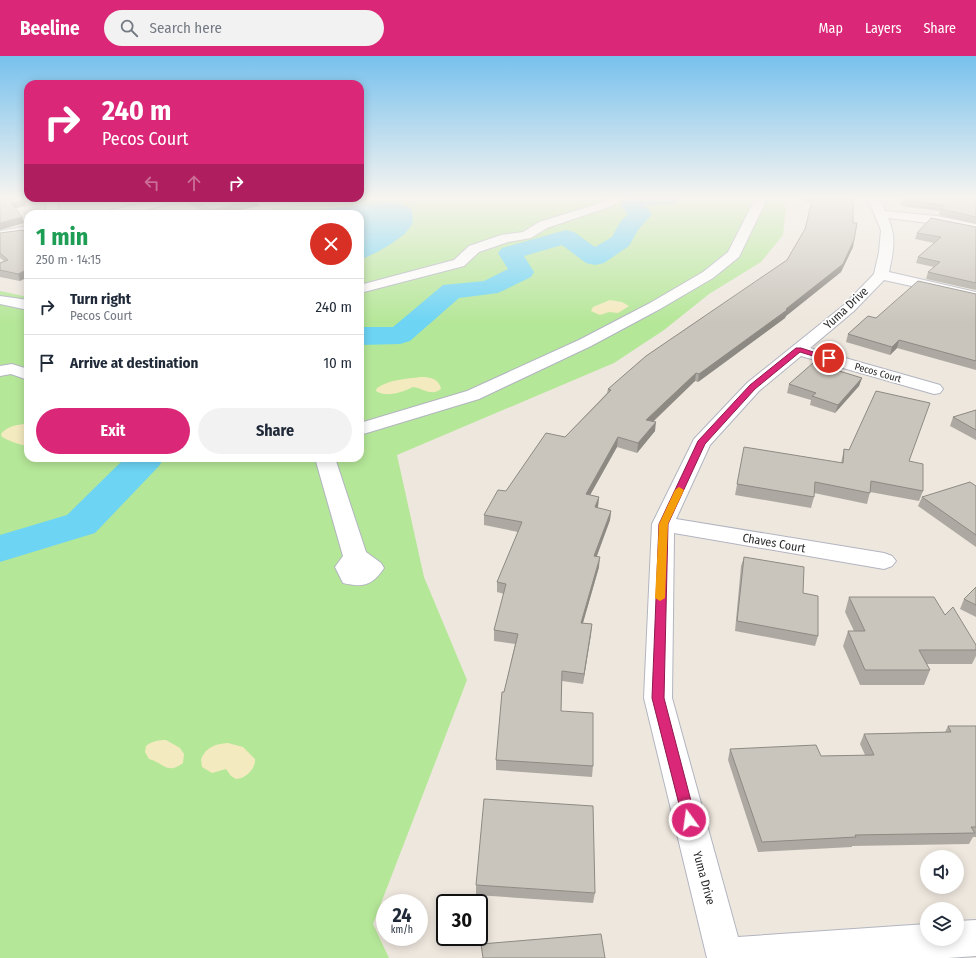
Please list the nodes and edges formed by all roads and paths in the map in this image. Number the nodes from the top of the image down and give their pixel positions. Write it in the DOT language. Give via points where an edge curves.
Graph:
graph roads {
  1 [pos="503,239"];
  2 [pos="741,239"];
  3 [pos="887,239"];
  4 [pos="881,275"];
  5 [pos="364,287"];
  6 [pos="976,296"];
  7 [pos="0,300"];
  8 [pos="24,304"];
  9 [pos="798,350"];
  10 [pos="24,361"];
  11 [pos="6,370"];
  12 [pos="24,374"];
  13 [pos="934,390"];
  14 [pos="364,428"];
  15 [pos="326,462"];
  16 [pos="663,524"];
  17 [pos="354,556"];
  18 [pos="884,561"];
  19 [pos="976,938"];
  1 -- 5 [label="street" via="474,249 459,263"];
  2 -- 14 [label="street" via="734,254 708,275 585,343 473,395"];
  3 -- 4 [label="street"];
  4 -- 6 [label="street"];
  4 -- 9 [label="street, Yuma Drive" via="849,308"];
  7 -- 8 [label="street"];
  9 -- 13 [label="street, Pecos Court"];
  9 -- 16 [label="street, Yuma Drive" via="753,387 701,443"];
  10 -- 11 [label="street"];
  11 -- 12 [label="street"];
  15 -- 17 [label="street"];
  16 -- 18 [label="street, Chaves Court"];
  16 -- 19 [label="street, Yuma Drive" via="658,698 725,956"];
}
